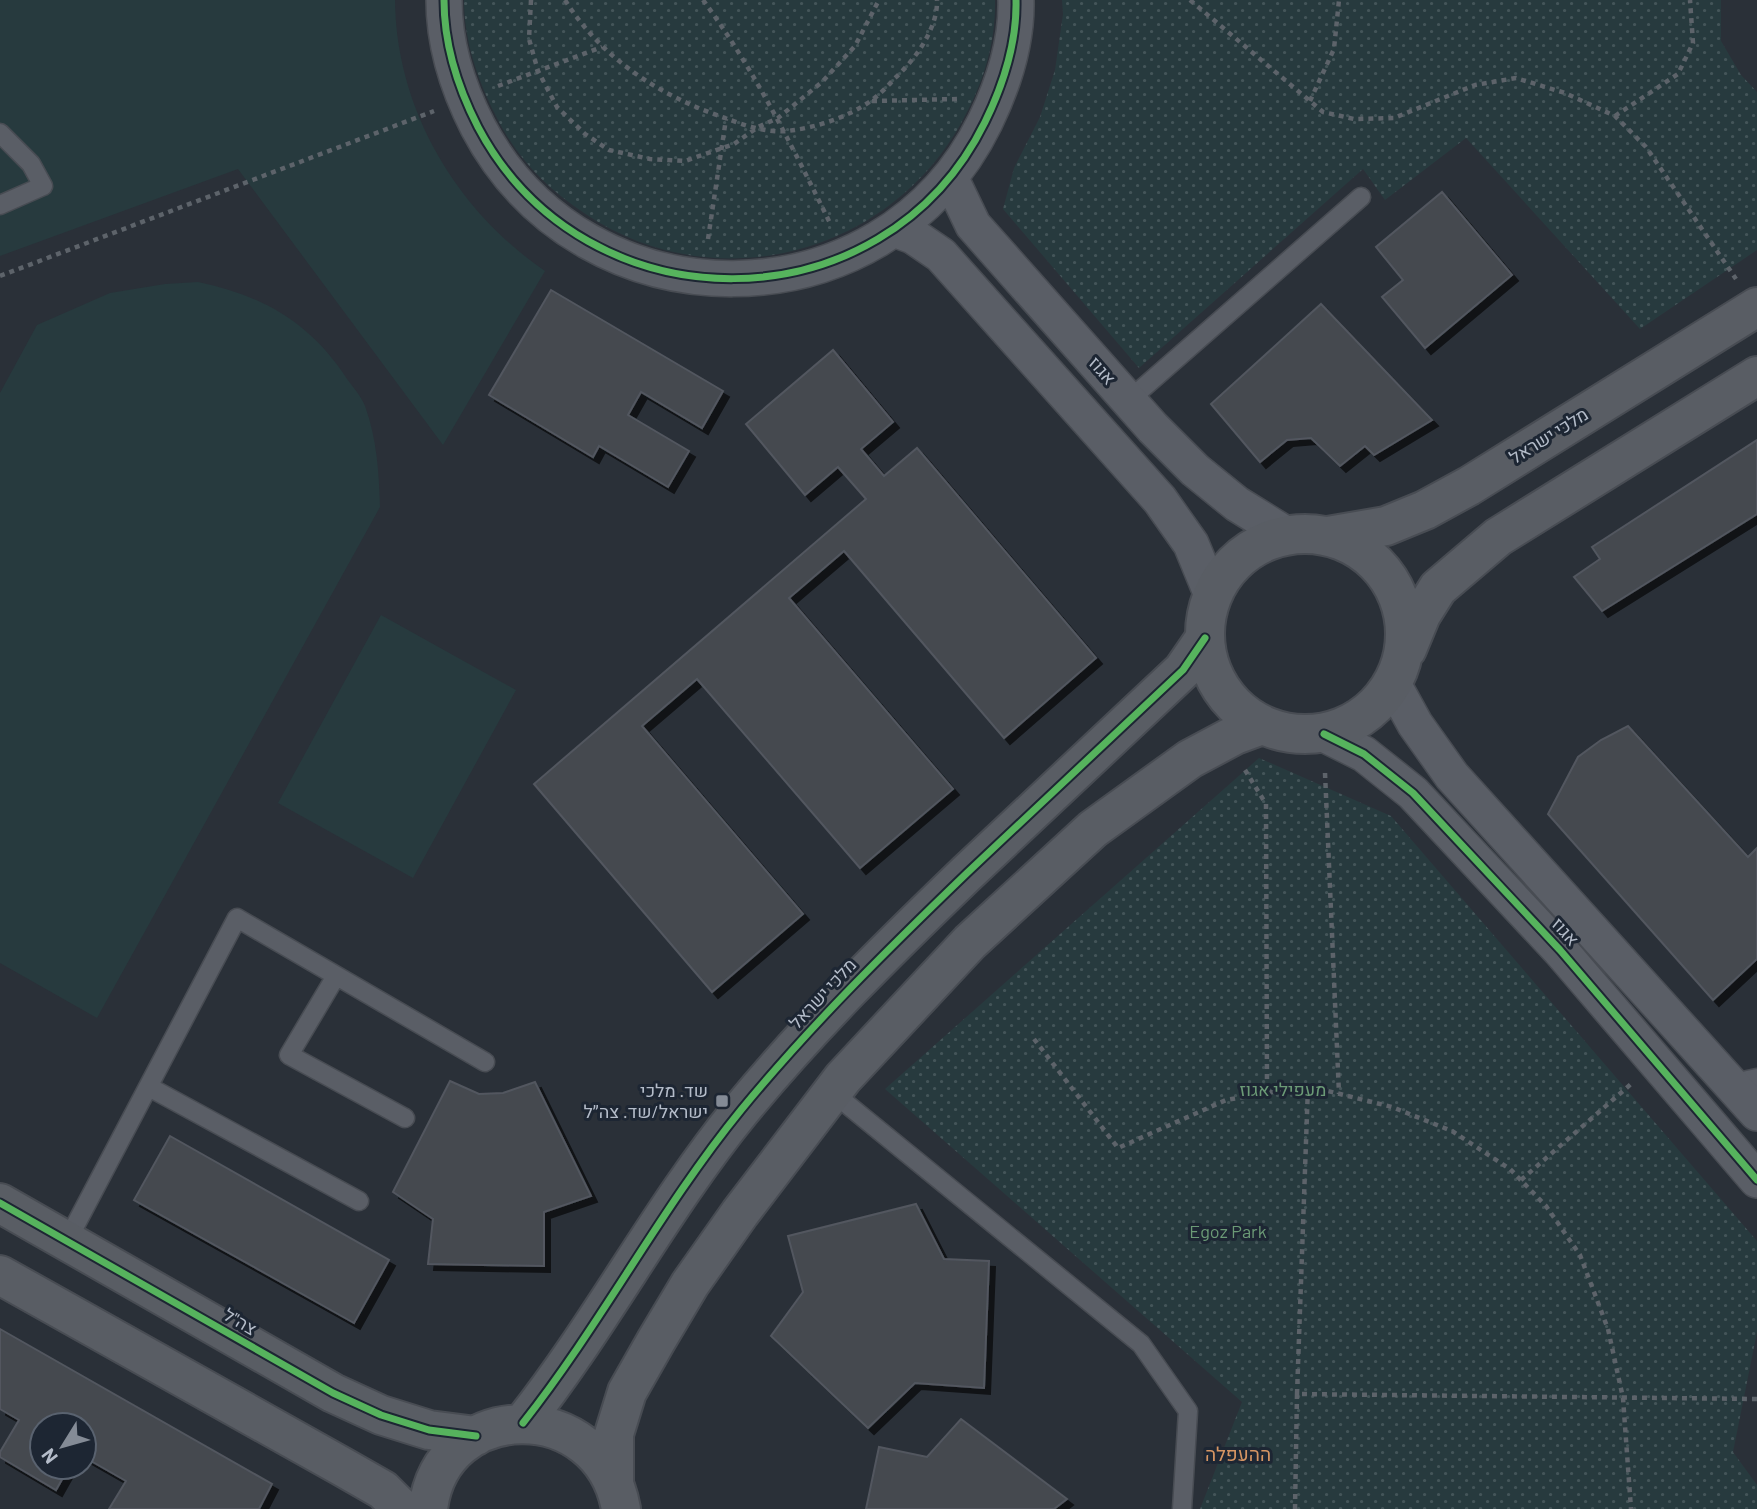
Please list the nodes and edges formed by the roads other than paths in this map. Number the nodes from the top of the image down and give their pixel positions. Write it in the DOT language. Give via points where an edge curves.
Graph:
graph roads {
  1 [pos="444,0"];
  2 [pos="1016,0"];
  3 [pos="0,133"];
  4 [pos="950,177"];
  5 [pos="1361,197"];
  6 [pos="0,205"];
  7 [pos="894,229"];
  8 [pos="1756,308"];
  9 [pos="1757,376"];
  10 [pos="1128,401"];
  11 [pos="1287,535"];
  12 [pos="1328,536"];
  13 [pos="1212,595"];
  14 [pos="1205,638"];
  15 [pos="1398,672"];
  16 [pos="1262,725"];
  17 [pos="1324,734"];
  18 [pos="336,976"];
  19 [pos="485,1062"];
  20 [pos="1743,1081"];
  21 [pos="149,1087"];
  22 [pos="832,1092"];
  23 [pos="1757,1113"];
  24 [pos="405,1118"];
  25 [pos="1757,1180"];
  26 [pos="359,1201"];
  27 [pos="0,1203"];
  28 [pos="68,1241"];
  29 [pos="0,1275"];
  30 [pos="523,1423"];
  31 [pos="476,1436"];
  32 [pos="620,1502"];
  33 [pos="402,1509"];
  34 [pos="428,1509"];
  35 [pos="1182,1509"];
  1 -- 7 [label="street" via="453,66 464,100 488,146 547,214 590,243 660,271 716,280 761,278 809,269"];
  2 -- 4 [label="street" via="1009,59 997,99 974,144"];
  3 -- 6 [label="lane" via="31,164 43,187"];
  4 -- 7 [label="street"];
  4 -- 10 [label="street, אגוז" via="973,225"];
  5 -- 10 [label="lane"];
  7 -- 13 [label="street" via="940,255 1160,500 1191,544"];
  8 -- 12 [label="street, מלכי ישראל" via="1436,504 1386,526"];
  9 -- 15 [label="street" via="1498,537 1469,560 1438,588 1421,615"];
  10 -- 11 [label="street, אגוז" via="1195,470 1237,504"];
  11 -- 12 [label="street"];
  11 -- 13 [label="street" via="1241,555"];
  12 -- 15 [label="street" via="1353,545 1375,561 1392,583 1406,634"];
  13 -- 14 [label="street"];
  14 -- 16 [label="street" via="1209,665 1221,689 1239,710"];
  14 -- 30 [label="street, מלכי ישראל" via="1183,670 897,940 781,1063 677,1198 573,1357"];
  15 -- 17 [label="street" via="1380,702 1364,717"];
  15 -- 20 [label="street, אגוז" via="1415,724 1452,776"];
  16 -- 17 [label="street" via="1292,734"];
  16 -- 22 [label="street" via="1190,759 1093,829 970,942"];
  17 -- 25 [label="street, אגוז" via="1364,754 1413,793 1560,950"];
  18 -- 19 [label="lane"];
  18 -- 21 [label="lane" via="237,918"];
  18 -- 24 [label="lane" via="289,1055"];
  20 -- 23 [label="street, אגוז"];
  21 -- 26 [label="lane"];
  21 -- 28 [label="lane"];
  22 -- 32 [label="street" via="690,1284 627,1392 614,1434"];
  22 -- 35 [label="lane" via="1141,1344 1188,1411"];
  27 -- 28 [label="street, צה\"ל"];
  28 -- 31 [label="street, צה\"ל" via="333,1393 429,1430"];
  29 -- 33 [label="street" via="341,1465 383,1490"];
  30 -- 31 [label="street"];
  30 -- 32 [label="street" via="567,1433 586,1446 602,1463"];
  31 -- 34 [label="street" via="453,1454 437,1478"];
}
